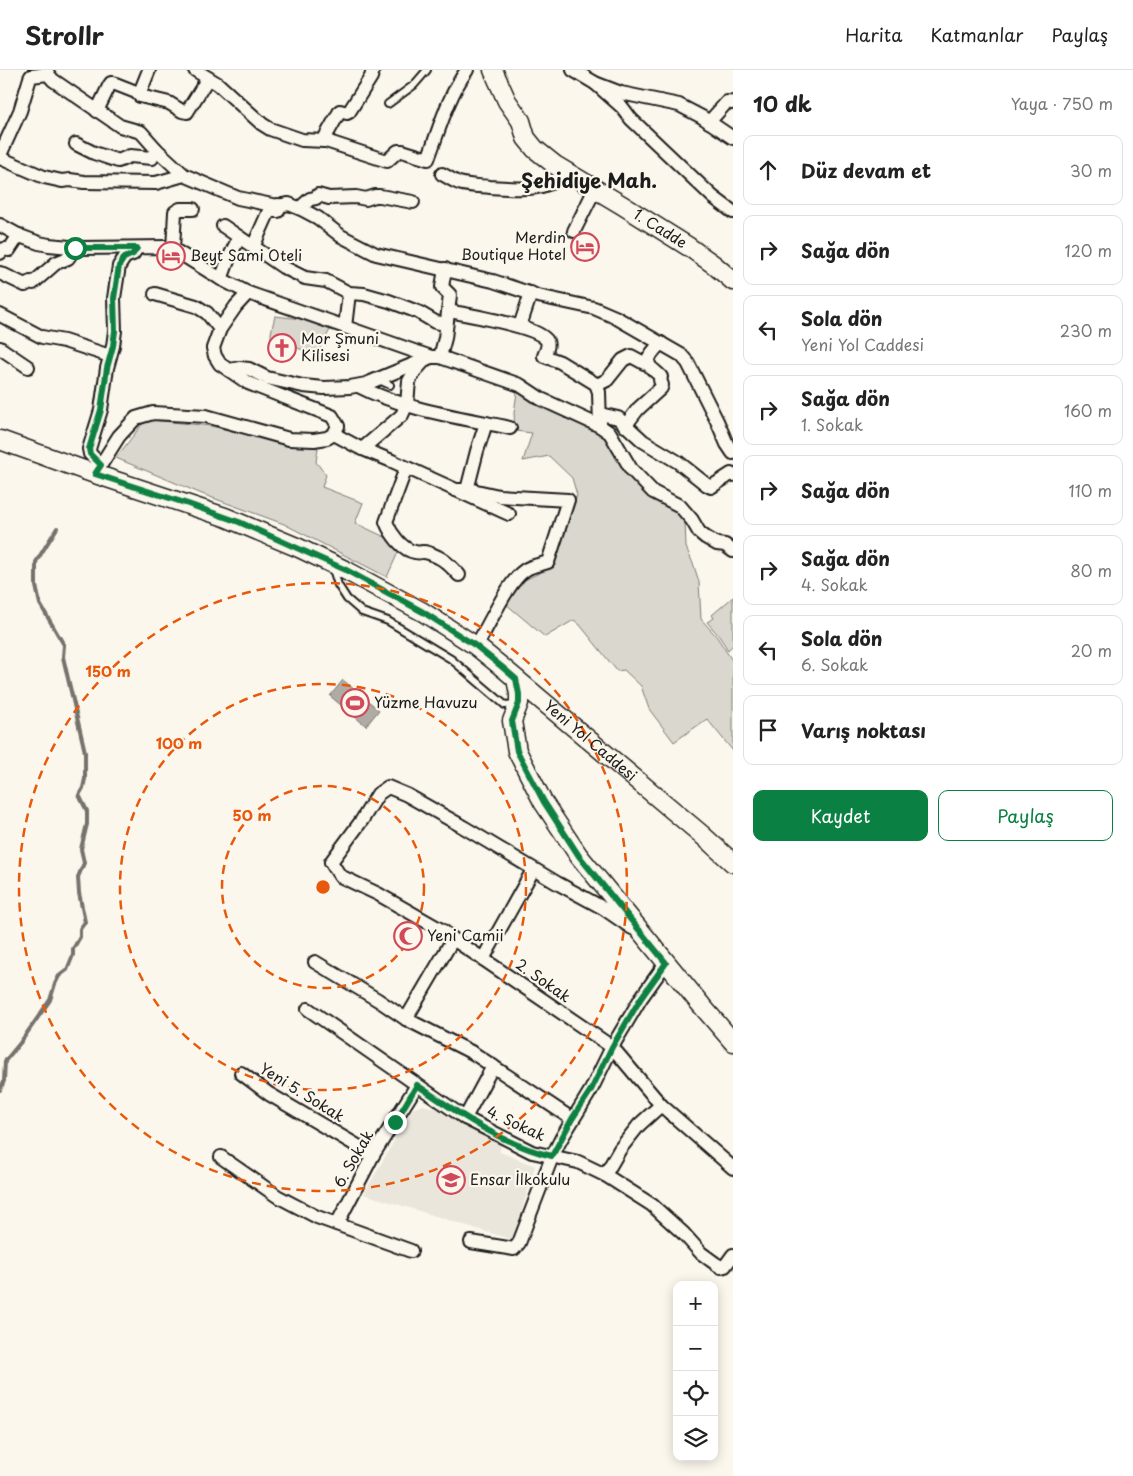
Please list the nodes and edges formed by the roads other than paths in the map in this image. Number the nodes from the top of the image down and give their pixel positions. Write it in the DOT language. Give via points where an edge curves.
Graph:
graph roads {
  1 [pos="149,70"];
  2 [pos="195,70"];
  3 [pos="373,70"];
  4 [pos="427,70"];
  5 [pos="467,70"];
  6 [pos="491,70"];
  7 [pos="573,70"];
  8 [pos="48,72"];
  9 [pos="208,78"];
  10 [pos="596,83"];
  11 [pos="138,95"];
  12 [pos="733,102"];
  13 [pos="388,104"];
  14 [pos="97,111"];
  15 [pos="710,122"];
  16 [pos="6,128"];
  17 [pos="733,138"];
  18 [pos="324,141"];
  19 [pos="76,144"];
  20 [pos="156,149"];
  21 [pos="0,156"];
  22 [pos="442,174"];
  23 [pos="568,174"];
  24 [pos="184,175"];
  25 [pos="595,189"];
  26 [pos="413,202"];
  27 [pos="278,205"];
  28 [pos="300,208"];
  29 [pos="192,209"];
  30 [pos="733,212"];
  31 [pos="0,225"];
  32 [pos="223,226"];
  33 [pos="574,231"];
  34 [pos="19,235"];
  35 [pos="239,237"];
  36 [pos="253,247"];
  37 [pos="75,248"];
  38 [pos="137,248"];
  39 [pos="173,249"];
  40 [pos="0,253"];
  41 [pos="445,269"];
  42 [pos="0,273"];
  43 [pos="221,279"];
  44 [pos="733,281"];
  45 [pos="248,293"];
  46 [pos="349,293"];
  47 [pos="531,293"];
  48 [pos="155,294"];
  49 [pos="449,311"];
  50 [pos="0,315"];
  51 [pos="446,324"];
  52 [pos="520,326"];
  53 [pos="345,327"];
  54 [pos="220,329"];
  55 [pos="661,343"];
  56 [pos="0,348"];
  57 [pos="110,356"];
  58 [pos="432,358"];
  59 [pos="648,362"];
  60 [pos="28,368"];
  61 [pos="229,370"];
  62 [pos="378,379"];
  63 [pos="390,385"];
  64 [pos="597,385"];
  65 [pos="358,386"];
  66 [pos="407,404"];
  67 [pos="600,420"];
  68 [pos="486,423"];
  69 [pos="625,426"];
  70 [pos="510,428"];
  71 [pos="334,434"];
  72 [pos="0,440"];
  73 [pos="362,449"];
  74 [pos="0,450"];
  75 [pos="733,453"];
  76 [pos="406,468"];
  77 [pos="98,469"];
  78 [pos="733,475"];
  79 [pos="461,490"];
  80 [pos="509,514"];
  81 [pos="733,551"];
  82 [pos="459,575"];
  83 [pos="476,646"];
  84 [pos="518,692"];
  85 [pos="733,863"];
  86 [pos="533,870"];
  87 [pos="733,872"];
  88 [pos="645,937"];
  89 [pos="453,939"];
  90 [pos="483,958"];
  91 [pos="315,962"];
  92 [pos="666,963"];
  93 [pos="308,1009"];
  94 [pos="406,1019"];
  95 [pos="733,1042"];
  96 [pos="612,1047"];
  97 [pos="493,1066"];
  98 [pos="241,1073"];
  99 [pos="417,1085"];
  100 [pos="661,1105"];
  101 [pos="466,1118"];
  102 [pos="572,1119"];
  103 [pos="373,1155"];
  104 [pos="552,1156"];
  105 [pos="221,1157"];
  106 [pos="733,1168"];
  107 [pos="605,1175"];
  108 [pos="337,1224"];
  109 [pos="470,1242"];
  110 [pos="411,1251"];
  111 [pos="733,1255"];
  1 -- 11 [label="street"];
  2 -- 9 [label="street"];
  3 -- 18 [label="street" via="349,112 338,113"];
  4 -- 13 [label="lane" via="414,85"];
  5 -- 18 [label="street" via="437,128 428,159 398,151 387,161"];
  6 -- 23 [label="main road, 1. Cadde" via="521,121 529,144"];
  7 -- 10 [label="street"];
  8 -- 14 [label="street" via="57,83"];
  8 -- 16 [label="street" via="31,76 20,111"];
  9 -- 11 [label="street" via="187,112 170,103"];
  9 -- 18 [label="street" via="270,129 302,140"];
  10 -- 15 [label="street" via="621,93 679,106"];
  10 -- 30 [label="street" via="713,197"];
  11 -- 14 [label="street" via="111,83"];
  12 -- 15 [label="street" via="727,102"];
  14 -- 20 [label="street" via="120,126 141,132"];
  15 -- 17 [label="street"];
  16 -- 21 [label="street"];
  19 -- 20 [label="street" via="118,160 130,156 152,158"];
  20 -- 24 [label="street"];
  21 -- 24 [label="street" via="44,177 62,180 156,183"];
  22 -- 23 [label="street" via="458,183 526,189 555,182"];
  23 -- 25 [label="main road, 1. Cadde"];
  24 -- 27 [label="street" via="238,198"];
  25 -- 33 [label="street"];
  25 -- 44 [label="main road, 1. Cadde" via="689,247"];
  26 -- 28 [label="street" via="380,196 366,199 318,196 310,198"];
  27 -- 28 [label="street"];
  27 -- 36 [label="street" via="278,211 269,211"];
  28 -- 41 [label="street" via="341,236 376,254"];
  29 -- 39 [label="street" via="175,212"];
  31 -- 34 [label="street"];
  32 -- 35 [label="street"];
  34 -- 37 [label="street" via="39,243"];
  34 -- 40 [label="street" via="9,250 4,249"];
  35 -- 36 [label="street"];
  35 -- 43 [label="street"];
  36 -- 46 [label="street" via="305,278 326,281"];
  37 -- 38 [label="street"];
  37 -- 42 [label="street" via="68,258 56,263 33,283 25,285"];
  38 -- 39 [label="street"];
  38 -- 57 [label="street" via="119,266"];
  39 -- 43 [label="street"];
  41 -- 47 [label="street"];
  41 -- 49 [label="street" via="442,287 450,295"];
  43 -- 45 [label="street"];
  45 -- 53 [label="street"];
  45 -- 54 [label="street"];
  46 -- 51 [label="street" via="389,301"];
  46 -- 53 [label="street"];
  47 -- 52 [label="street"];
  47 -- 55 [label="street" via="594,308"];
  48 -- 54 [label="street" via="196,306 207,313"];
  49 -- 51 [label="street"];
  49 -- 52 [label="street"];
  50 -- 57 [label="street" via="42,337"];
  51 -- 58 [label="street" via="445,338"];
  52 -- 64 [label="street" via="546,339 548,347 544,356"];
  53 -- 58 [label="street"];
  54 -- 61 [label="street" via="213,348 220,364"];
  55 -- 59 [label="street"];
  55 -- 75 [label="street" via="688,363"];
  56 -- 60 [label="street"];
  57 -- 77 [label="street" via="101,410 89,449"];
  58 -- 62 [label="street"];
  58 -- 66 [label="street" via="415,371 410,381"];
  58 -- 67 [label="street" via="520,385 541,398"];
  59 -- 64 [label="street" via="631,356 625,358 607,380"];
  59 -- 69 [label="street" via="661,377 661,388"];
  61 -- 65 [label="street" via="249,369 268,378 303,386"];
  61 -- 71 [label="street" via="248,383 332,416 338,426"];
  62 -- 63 [label="lane"];
  62 -- 65 [label="street"];
  64 -- 67 [label="street"];
  65 -- 66 [label="street"];
  66 -- 68 [label="street"];
  66 -- 73 [label="street" via="402,415"];
  67 -- 69 [label="street" via="618,418"];
  67 -- 81 [label="street" via="630,469 653,492 680,506 699,532"];
  68 -- 70 [label="street"];
  68 -- 79 [label="street"];
  69 -- 78 [label="street" via="711,487"];
  71 -- 73 [label="street"];
  71 -- 77 [label="street" via="314,440 289,439 206,416 152,413 136,418 119,436"];
  72 -- 77 [label="main road, Yeni Yol Caddesi"];
  73 -- 76 [label="street"];
  74 -- 84 [label="main road, Yeni Yol Caddesi" via="288,550 409,613 485,664"];
  76 -- 79 [label="street"];
  76 -- 82 [label="street" via="386,522 404,547 439,557"];
  77 -- 83 [label="main road, Yeni Yol Caddesi" via="232,520 346,570 423,612"];
  79 -- 80 [label="street"];
  79 -- 83 [label="street" via="568,500 548,562 524,570 509,588"];
  83 -- 84 [label="main road, Yeni Yol Caddesi"];
  84 -- 85 [label="main road, Yeni Yol Caddesi" via="701,834"];
  84 -- 87 [label="main road, Yeni Yol Caddesi"];
  84 -- 88 [label="main road" via="512,721 517,751 544,802 579,856"];
  86 -- 88 [label="street" via="603,908"];
  86 -- 89 [label="street, 2. Sokak" via="407,795 388,787 378,794 331,862 340,876 378,894"];
  86 -- 90 [label="street"];
  88 -- 92 [label="main road"];
  89 -- 90 [label="street, 2. Sokak"];
  89 -- 94 [label="street"];
  90 -- 96 [label="street, 2. Sokak"];
  91 -- 94 [label="street"];
  92 -- 95 [label="main road"];
  92 -- 96 [label="street"];
  93 -- 99 [label="street, 4. Sokak"];
  94 -- 97 [label="street"];
  96 -- 100 [label="street, 2. Sokak"];
  96 -- 102 [label="street" via="591,1090"];
  97 -- 101 [label="street"];
  97 -- 102 [label="street"];
  98 -- 103 [label="street, Yeni 5. Sokak" via="269,1094"];
  99 -- 101 [label="street, 4. Sokak"];
  99 -- 103 [label="street, 6. Sokak"];
  100 -- 106 [label="street, 2. Sokak"];
  100 -- 107 [label="street" via="620,1149"];
  101 -- 104 [label="street, 4. Sokak" via="532,1152"];
  102 -- 104 [label="street"];
  103 -- 108 [label="street, 6. Sokak"];
  104 -- 107 [label="street, 4. Sokak" via="578,1162"];
  104 -- 109 [label="street" via="520,1243 514,1249"];
  105 -- 108 [label="street" via="277,1196"];
  107 -- 111 [label="street, 4. Sokak" via="652,1205 716,1264 725,1266"];
  108 -- 110 [label="street"];
}
